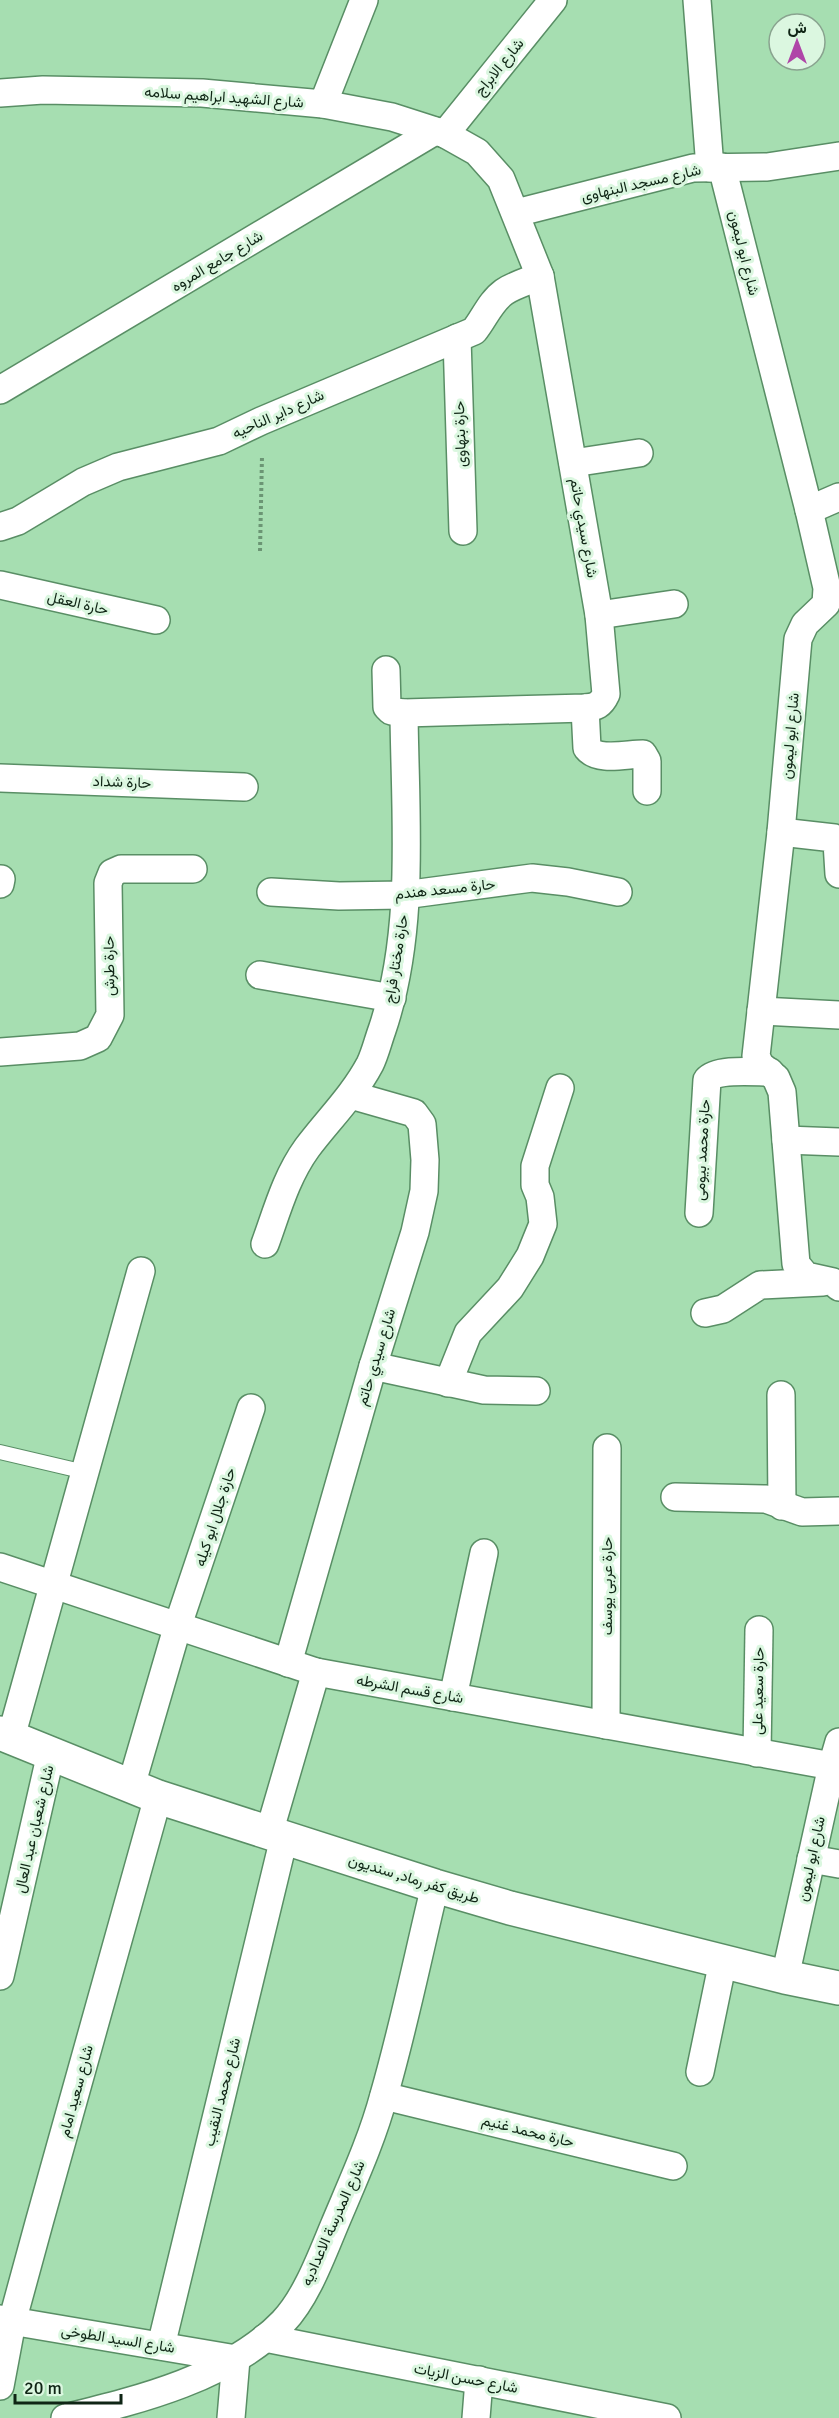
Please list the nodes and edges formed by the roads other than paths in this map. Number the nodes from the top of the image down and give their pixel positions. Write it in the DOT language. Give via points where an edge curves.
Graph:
graph roads {
  1 [pos="364,0"];
  2 [pos="553,0"];
  3 [pos="698,0"];
  4 [pos="0,93"];
  5 [pos="323,104"];
  6 [pos="440,133"];
  7 [pos="839,156"];
  8 [pos="716,167"];
  9 [pos="516,213"];
  10 [pos="540,276"];
  11 [pos="457,338"];
  12 [pos="0,390"];
  13 [pos="639,453"];
  14 [pos="573,463"];
  15 [pos="839,497"];
  16 [pos="809,510"];
  17 [pos="0,527"];
  18 [pos="463,531"];
  19 [pos="0,585"];
  20 [pos="674,604"];
  21 [pos="599,615"];
  22 [pos="156,620"];
  23 [pos="839,621"];
  24 [pos="805,624"];
  25 [pos="386,670"];
  26 [pos="585,708"];
  27 [pos="404,713"];
  28 [pos="0,778"];
  29 [pos="244,787"];
  30 [pos="647,791"];
  31 [pos="781,832"];
  32 [pos="193,869"];
  33 [pos="839,873"];
  34 [pos="271,892"];
  35 [pos="618,892"];
  36 [pos="405,895"];
  37 [pos="260,975"];
  38 [pos="392,998"];
  39 [pos="761,1011"];
  40 [pos="839,1015"];
  41 [pos="0,1052"];
  42 [pos="770,1072"];
  43 [pos="560,1088"];
  44 [pos="351,1095"];
  45 [pos="786,1140"];
  46 [pos="839,1142"];
  47 [pos="699,1213"];
  48 [pos="266,1244"];
  49 [pos="141,1271"];
  50 [pos="836,1285"];
  51 [pos="705,1313"];
  52 [pos="373,1366"];
  53 [pos="448,1383"];
  54 [pos="536,1391"];
  55 [pos="781,1395"];
  56 [pos="251,1408"];
  57 [pos="607,1448"];
  58 [pos="0,1452"];
  59 [pos="85,1472"];
  60 [pos="675,1497"];
  61 [pos="782,1506"];
  62 [pos="839,1511"];
  63 [pos="484,1553"];
  64 [pos="0,1567"];
  65 [pos="54,1585"];
  66 [pos="178,1625"];
  67 [pos="759,1630"];
  68 [pos="288,1663"];
  69 [pos="316,1672"];
  70 [pos="453,1697"];
  71 [pos="606,1725"];
  72 [pos="6,1735"];
  73 [pos="51,1753"];
  74 [pos="757,1753"];
  75 [pos="835,1754"];
  76 [pos="145,1791"];
  77 [pos="276,1836"];
  78 [pos="811,1859"];
  79 [pos="839,1864"];
  80 [pos="435,1886"];
  81 [pos="723,1961"];
  82 [pos="0,1976"];
  83 [pos="785,1977"];
  84 [pos="839,1988"];
  85 [pos="700,2072"];
  86 [pos="384,2096"];
  87 [pos="673,2166"];
  88 [pos="6,2320"];
  89 [pos="265,2338"];
  90 [pos="161,2346"];
  91 [pos="236,2359"];
  92 [pos="479,2380"];
  93 [pos="0,2386"];
  94 [pos="65,2418"];
  95 [pos="231,2418"];
  96 [pos="476,2418"];
  97 [pos="667,2418"];
  1 -- 5 [label="street"];
  2 -- 6 [label="street, شارع الابراج"];
  3 -- 8 [label="street, شارع ابو ليمون"];
  4 -- 5 [label="street, شارع الشهيد ابراهيم سلامه" via="202,93"];
  5 -- 6 [label="street, شارع الشهيد ابراهيم سلامه" via="392,117"];
  6 -- 9 [label="street, شارع سيدي حاتم" via="477,152 501,179"];
  6 -- 12 [label="street, شارع جامع المروه"];
  7 -- 8 [label="street, شارع مسجد البنهاوى" via="767,166"];
  8 -- 9 [label="street, شارع مسجد البنهاوى" via="693,168"];
  8 -- 16 [label="street, شارع ابو ليمون"];
  9 -- 10 [label="street, شارع سيدي حاتم"];
  10 -- 11 [label="street, شارع داير الناحيه" via="504,292 474,331"];
  10 -- 14 [label="street, شارع سيدي حاتم"];
  11 -- 17 [label="street, شارع داير الناحيه" via="219,441 118,467"];
  11 -- 18 [label="street, حارة بنهاوى"];
  13 -- 14 [label="street"];
  14 -- 21 [label="street, شارع سيدي حاتم"];
  15 -- 16 [label="street"];
  16 -- 24 [label="street, شارع ابو ليمون" via="827,588 826,604"];
  19 -- 22 [label="street, حارة العقل"];
  20 -- 21 [label="street"];
  21 -- 26 [label="street, شارع سيدي حاتم" via="606,694 596,707"];
  23 -- 24 [label="street"];
  24 -- 31 [label="street, شارع ابو ليمون" via="798,639"];
  25 -- 27 [label="street" via="387,707"];
  26 -- 27 [label="street"];
  26 -- 30 [label="street" via="587,748 597,756 643,754 647,761"];
  27 -- 36 [label="street, حارة مختار فراج"];
  28 -- 29 [label="street, حارة شداد"];
  31 -- 33 [label="street" via="834,838"];
  31 -- 39 [label="street, شارع ابو ليمون"];
  32 -- 41 [label="street, حارة طرش" via="121,869 112,873 108,883 110,1015 98,1038 80,1046"];
  34 -- 36 [label="street, حارة مسعد هندم"];
  35 -- 36 [label="street, حارة مسعد هندم" via="532,878"];
  36 -- 38 [label="street, حارة مختار فراج"];
  37 -- 38 [label="street"];
  38 -- 44 [label="street, حارة مختار فراج" via="371,1062"];
  39 -- 40 [label="street"];
  39 -- 42 [label="street, شارع ابو ليمون" via="756,1056"];
  42 -- 45 [label="street, شارع ابو ليمون" via="782,1092"];
  42 -- 47 [label="street, حارة محمد بيومى" via="719,1073 707,1080"];
  43 -- 53 [label="street" via="535,1166 543,1224 530,1256 510,1288 468,1333"];
  44 -- 48 [label="street, حارة مختار فراج" via="306,1149 285,1188"];
  44 -- 52 [label="street, شارع سيدي حاتم" via="414,1113 422,1124 425,1160 424,1191 415,1232"];
  45 -- 46 [label="street"];
  45 -- 50 [label="street, شارع ابو ليمون" via="796,1264 806,1276"];
  49 -- 59 [label="street"];
  50 -- 51 [label="street" via="760,1285 723,1309"];
  52 -- 53 [label="street"];
  52 -- 68 [label="street, شارع سيدي حاتم"];
  53 -- 54 [label="street" via="484,1390"];
  55 -- 61 [label="street"];
  56 -- 66 [label="street, حارة جلال ابو كيله"];
  57 -- 71 [label="street, حارة عربى يوسف"];
  58 -- 59 [label="lane"];
  59 -- 65 [label="street"];
  60 -- 61 [label="street" via="766,1499"];
  61 -- 62 [label="street" via="802,1512"];
  63 -- 70 [label="street"];
  64 -- 65 [label="street, شارع قسم الشرطه"];
  65 -- 66 [label="street, شارع قسم الشرطه"];
  65 -- 72 [label="street"];
  66 -- 68 [label="street, شارع قسم الشرطه"];
  66 -- 76 [label="street, حارة جلال ابو كيله"];
  67 -- 74 [label="street, حارة سعيد على"];
  68 -- 69 [label="street, شارع قسم الشرطه"];
  69 -- 70 [label="street, شارع قسم الشرطه"];
  69 -- 77 [label="street, شارع محمد النقيب"];
  70 -- 71 [label="street, شارع قسم الشرطه"];
  71 -- 74 [label="street, شارع قسم الشرطه"];
  72 -- 73 [label="street, طريق كفر رماد, سنديون"];
  73 -- 76 [label="street, طريق كفر رماد, سنديون"];
  73 -- 82 [label="street, شارع شعبان عبد العال"];
  74 -- 75 [label="street, شارع قسم الشرطه"];
  75 -- 78 [label="street, شارع ابو ليمون"];
  76 -- 77 [label="street, طريق كفر رماد, سنديون"];
  76 -- 88 [label="street, شارع سعيد امام"];
  77 -- 80 [label="street, طريق كفر رماد, سنديون"];
  77 -- 90 [label="street, شارع محمد النقيب"];
  78 -- 79 [label="street"];
  78 -- 83 [label="street, شارع ابو ليمون"];
  80 -- 81 [label="street, طريق كفر رماد, سنديون"];
  80 -- 86 [label="street, شارع المدرسة الاعداديه"];
  81 -- 83 [label="street, طريق كفر رماد, سنديون"];
  81 -- 85 [label="street"];
  83 -- 84 [label="street, طريق كفر رماد, سنديون"];
  86 -- 87 [label="street, حارة محمد غنيم"];
  86 -- 89 [label="street, شارع المدرسة الاعداديه" via="358,2171 313,2277 284,2321"];
  88 -- 90 [label="street, شارع السيد الطوخى"];
  88 -- 93 [label="street, شارع سعيد امام"];
  89 -- 91 [label="street, شارع المدرسة الاعداديه"];
  89 -- 92 [label="street, شارع حسن الزيات"];
  90 -- 91 [label="street, شارع السيد الطوخى"];
  91 -- 94 [label="street, شارع المدرسة الاعداديه" via="142,2399"];
  91 -- 95 [label="street"];
  92 -- 96 [label="street"];
  92 -- 97 [label="street, شارع حسن الزيات"];
}
